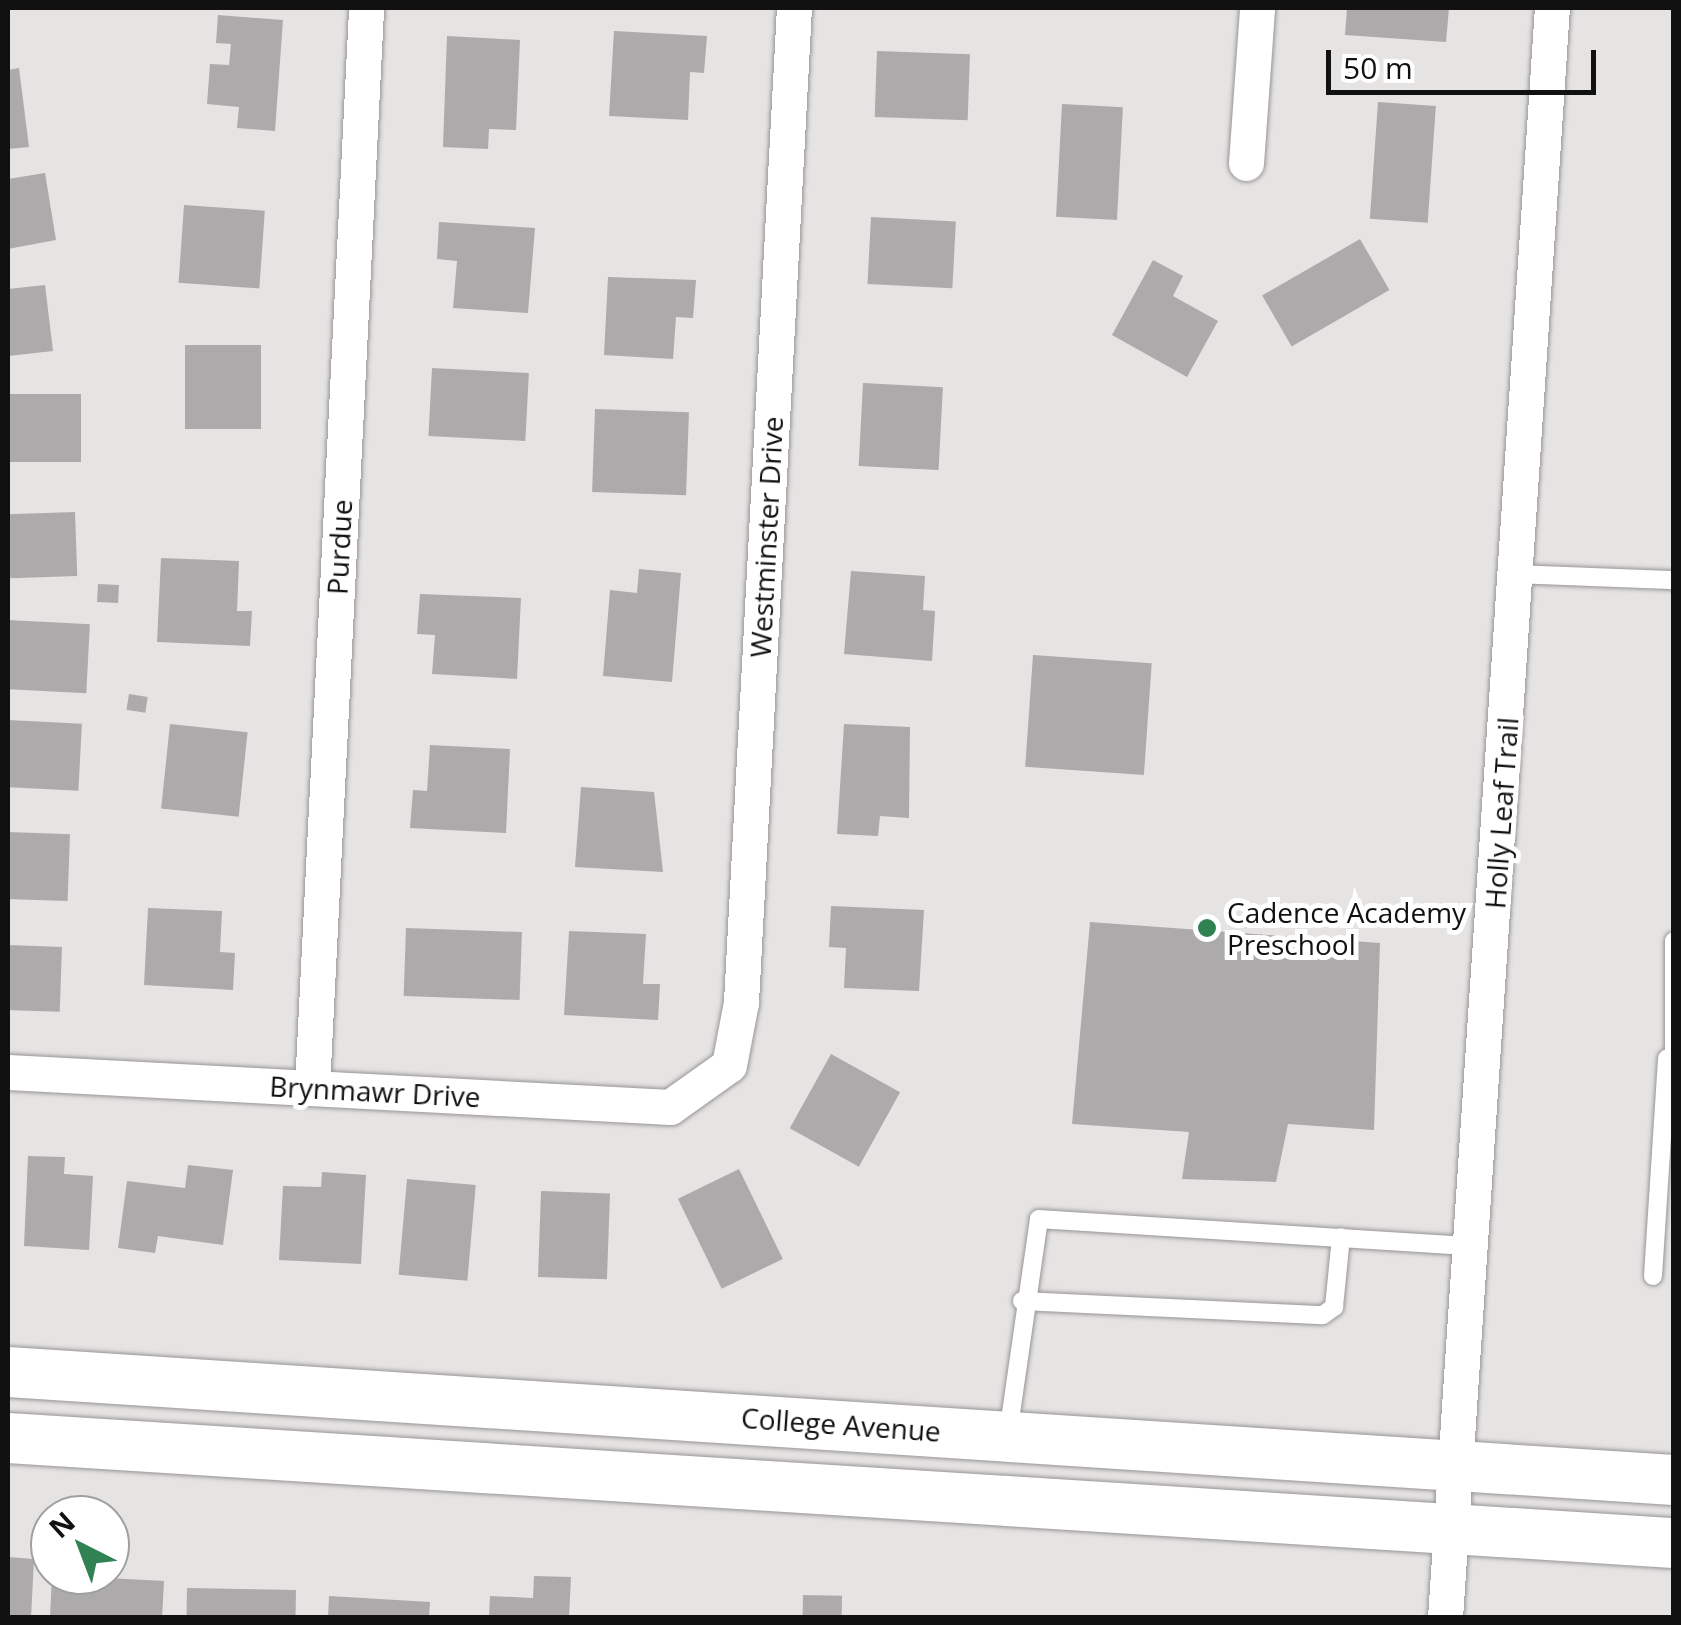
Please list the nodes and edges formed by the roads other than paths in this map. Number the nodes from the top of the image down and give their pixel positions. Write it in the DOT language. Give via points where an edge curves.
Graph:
graph roads {
  1 [pos="366,8"];
  2 [pos="794,8"];
  3 [pos="1257,8"];
  4 [pos="1552,8"];
  5 [pos="1246,163"];
  6 [pos="1516,574"];
  7 [pos="1674,580"];
  8 [pos="1674,941"];
  9 [pos="1670,1058"];
  10 [pos="729,1065"];
  11 [pos="8,1072"];
  12 [pos="312,1086"];
  13 [pos="1341,1237"];
  14 [pos="1474,1246"];
  15 [pos="1652,1276"];
  16 [pos="1022,1302"];
  17 [pos="8,1372"];
  18 [pos="1008,1434"];
  19 [pos="8,1438"];
  20 [pos="1460,1465"];
  21 [pos="1674,1480"];
  22 [pos="1455,1528"];
  23 [pos="1674,1543"];
  24 [pos="1445,1618"];
  1 -- 12 [label="street, Purdue"];
  2 -- 10 [label="street, Westminster Drive" via="741,1002"];
  3 -- 5 [label="street"];
  4 -- 6 [label="street, Holly Leaf Trail"];
  6 -- 7 [label="lane"];
  6 -- 14 [label="street, Holly Leaf Trail"];
  8 -- 9 [label="lane"];
  9 -- 15 [label="lane"];
  10 -- 12 [label="street, Brynmawr Drive" via="670,1108"];
  11 -- 12 [label="street, Brynmawr Drive"];
  13 -- 14 [label="lane"];
  13 -- 16 [label="lane" via="1046,1218 1035,1229"];
  13 -- 16 [label="lane" via="1334,1308 1323,1315"];
  14 -- 20 [label="street, Holly Leaf Trail"];
  16 -- 18 [label="lane"];
  17 -- 18 [label="main road, College Avenue"];
  18 -- 20 [label="main road, College Avenue"];
  19 -- 22 [label="main road"];
  20 -- 21 [label="main road, College Avenue"];
  20 -- 22 [label="street, Holly Leaf Trail"];
  22 -- 23 [label="main road"];
  22 -- 24 [label="street, Holly Leaf Trail"];
}
